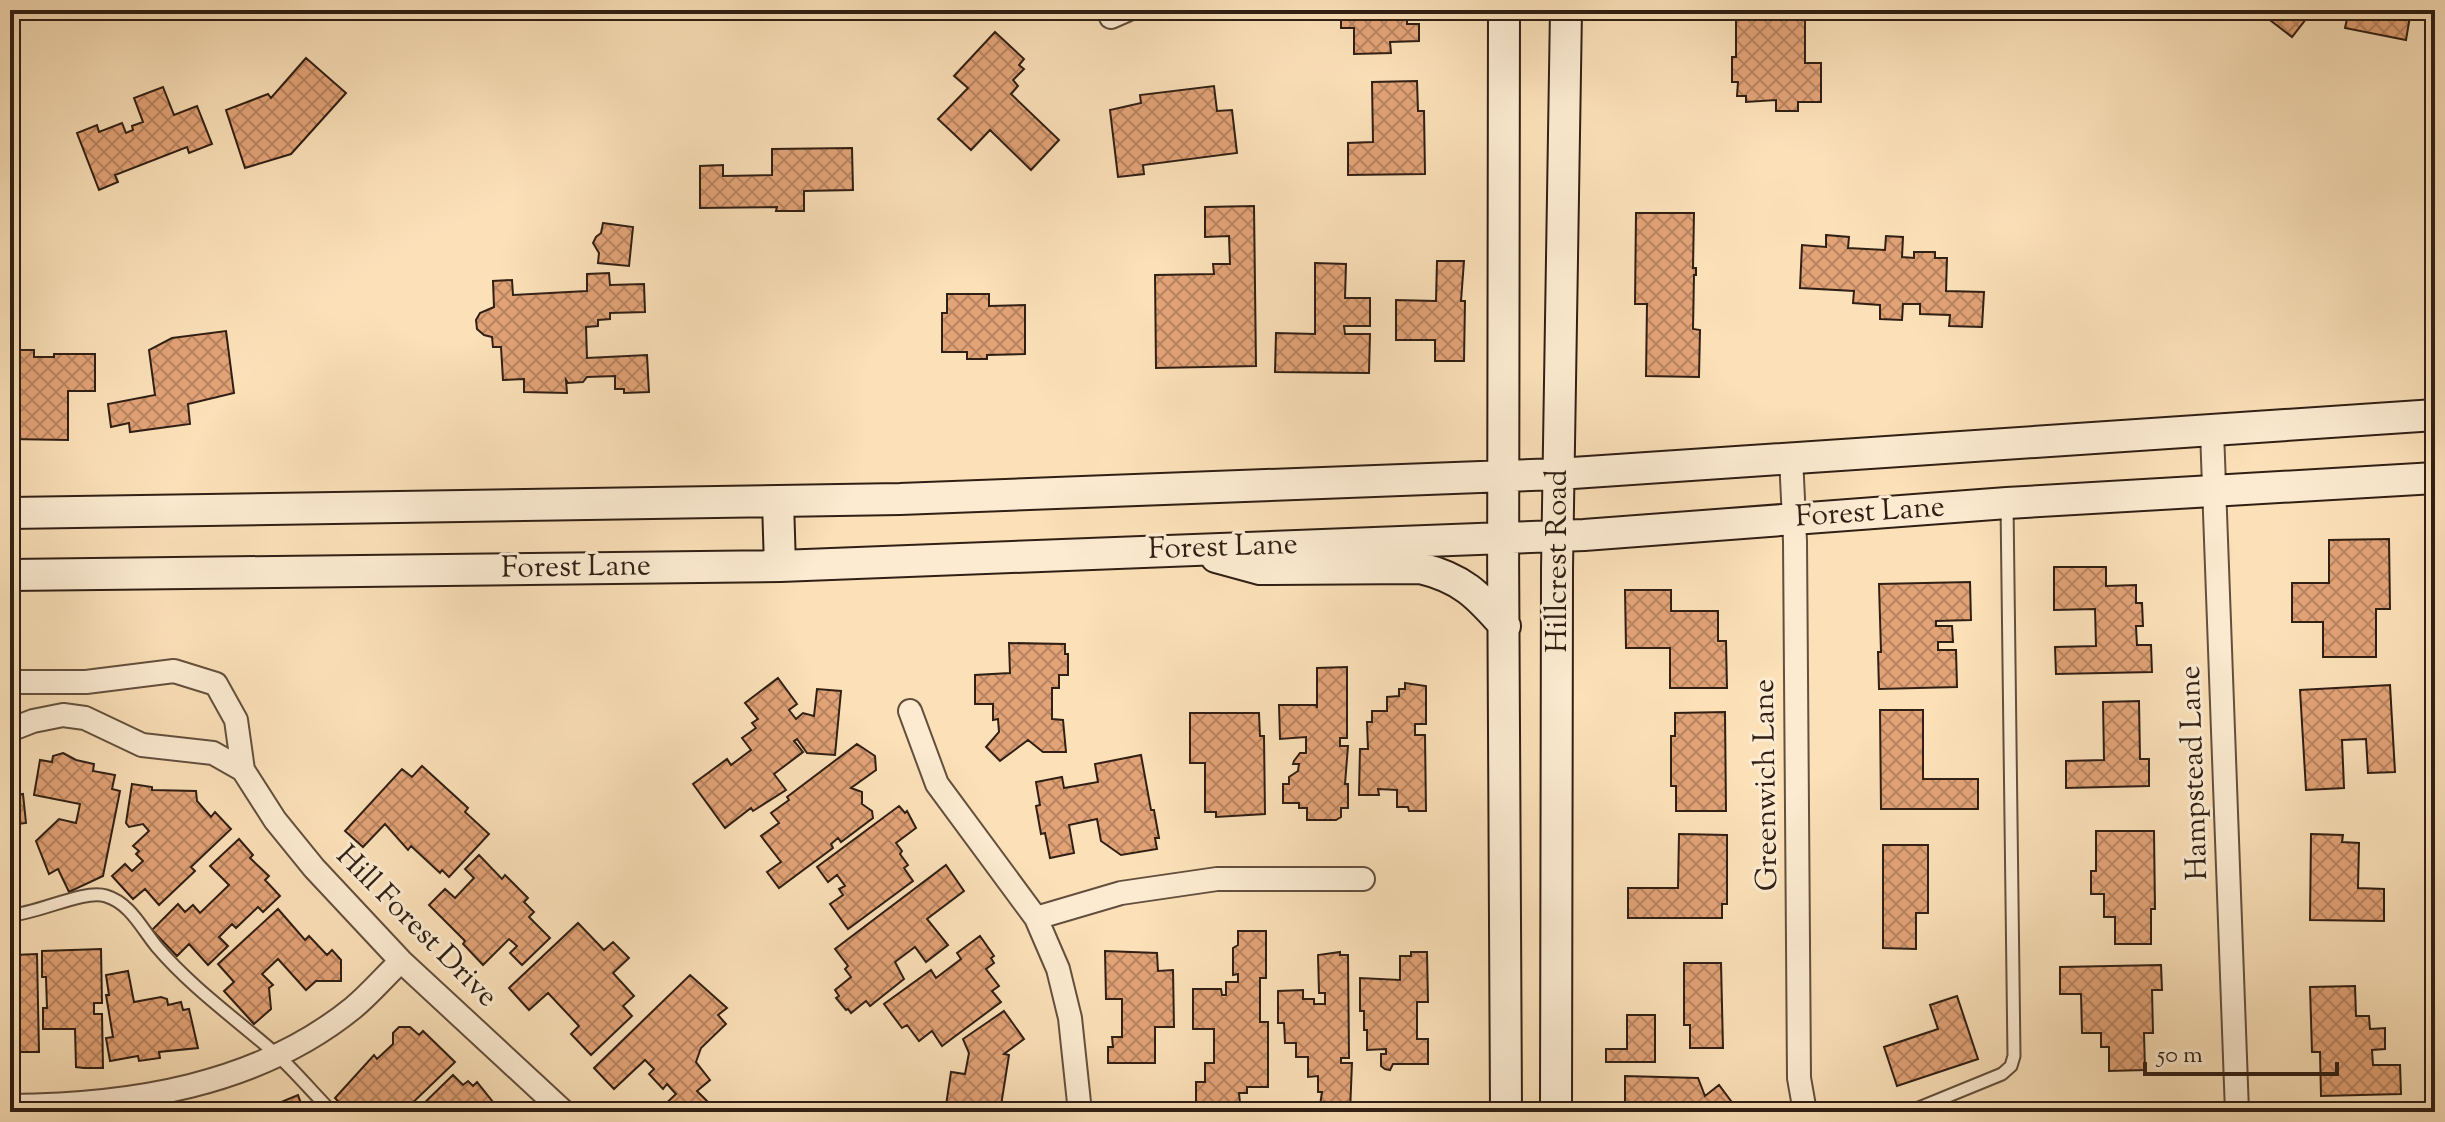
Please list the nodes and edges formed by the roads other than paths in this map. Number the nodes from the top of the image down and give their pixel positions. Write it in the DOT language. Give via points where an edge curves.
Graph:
graph roads {
  1 [pos="1504,10"];
  2 [pos="1566,10"];
  3 [pos="2435,415"];
  4 [pos="2212,431"];
  5 [pos="1791,457"];
  6 [pos="1558,474"];
  7 [pos="1501,475"];
  8 [pos="2435,478"];
  9 [pos="2216,492"];
  10 [pos="778,502"];
  11 [pos="2007,503"];
  12 [pos="10,513"];
  13 [pos="1794,518"];
  14 [pos="1558,536"];
  15 [pos="1504,538"];
  16 [pos="1183,549"];
  17 [pos="780,566"];
  18 [pos="10,575"];
  19 [pos="1505,626"];
  20 [pos="10,682"];
  21 [pos="910,711"];
  22 [pos="10,730"];
  23 [pos="243,770"];
  24 [pos="1363,879"];
  25 [pos="10,915"];
  26 [pos="1036,918"];
  27 [pos="401,961"];
  28 [pos="278,1056"];
  29 [pos="10,1106"];
  30 [pos="332,1112"];
  31 [pos="564,1112"];
  32 [pos="1080,1112"];
  33 [pos="1506,1112"];
  34 [pos="1556,1112"];
  35 [pos="1805,1112"];
  36 [pos="1909,1112"];
  37 [pos="2237,1112"];
  1 -- 7 [label="main road, Hillcrest Road"];
  2 -- 6 [label="main road, Hillcrest Road"];
  3 -- 4 [label="main road, Forest Lane"];
  4 -- 5 [label="main road, Forest Lane"];
  4 -- 9 [label="street, Hampstead Lane"];
  5 -- 6 [label="main road, Forest Lane"];
  5 -- 13 [label="street, Greenwich Lane"];
  6 -- 7 [label="main road, Forest Lane"];
  6 -- 14 [label="main road, Hillcrest Road"];
  7 -- 10 [label="main road, Forest Lane"];
  7 -- 15 [label="main road, Hillcrest Road"];
  8 -- 9 [label="main road, Forest Lane"];
  9 -- 11 [label="main road, Forest Lane"];
  9 -- 37 [label="street, Hampstead Lane"];
  10 -- 12 [label="main road, Forest Lane"];
  10 -- 17 [label="main road"];
  11 -- 13 [label="main road, Forest Lane"];
  11 -- 36 [label="lane" via="2014,1056 2002,1074"];
  13 -- 14 [label="main road, Forest Lane"];
  13 -- 35 [label="street, Greenwich Lane" via="1799,1078"];
  14 -- 15 [label="main road, Forest Lane"];
  14 -- 34 [label="main road, Hillcrest Road"];
  15 -- 16 [label="main road, Forest Lane"];
  15 -- 19 [label="main road, Hillcrest Road"];
  16 -- 17 [label="main road, Forest Lane"];
  16 -- 19 [label="main road" via="1260,569 1420,568 1443,573 1464,584"];
  17 -- 18 [label="main road, Forest Lane"];
  19 -- 33 [label="main road, Hillcrest Road"];
  20 -- 23 [label="street, Hill Forest Drive" via="86,682 174,671 216,684 236,720"];
  21 -- 26 [label="street" via="937,784"];
  22 -- 23 [label="street" via="63,715 85,718 142,745 213,753"];
  23 -- 27 [label="street, Hill Forest Drive" via="314,868"];
  24 -- 26 [label="street" via="1217,879 1121,893"];
  25 -- 28 [label="lane" via="76,897 105,895 130,910 158,948 206,996"];
  26 -- 32 [label="street" via="1058,969 1070,1018"];
  27 -- 28 [label="street" via="353,1008"];
  27 -- 31 [label="street, Hill Forest Drive"];
  28 -- 29 [label="street" via="204,1084 144,1096"];
  28 -- 30 [label="lane"];
}
